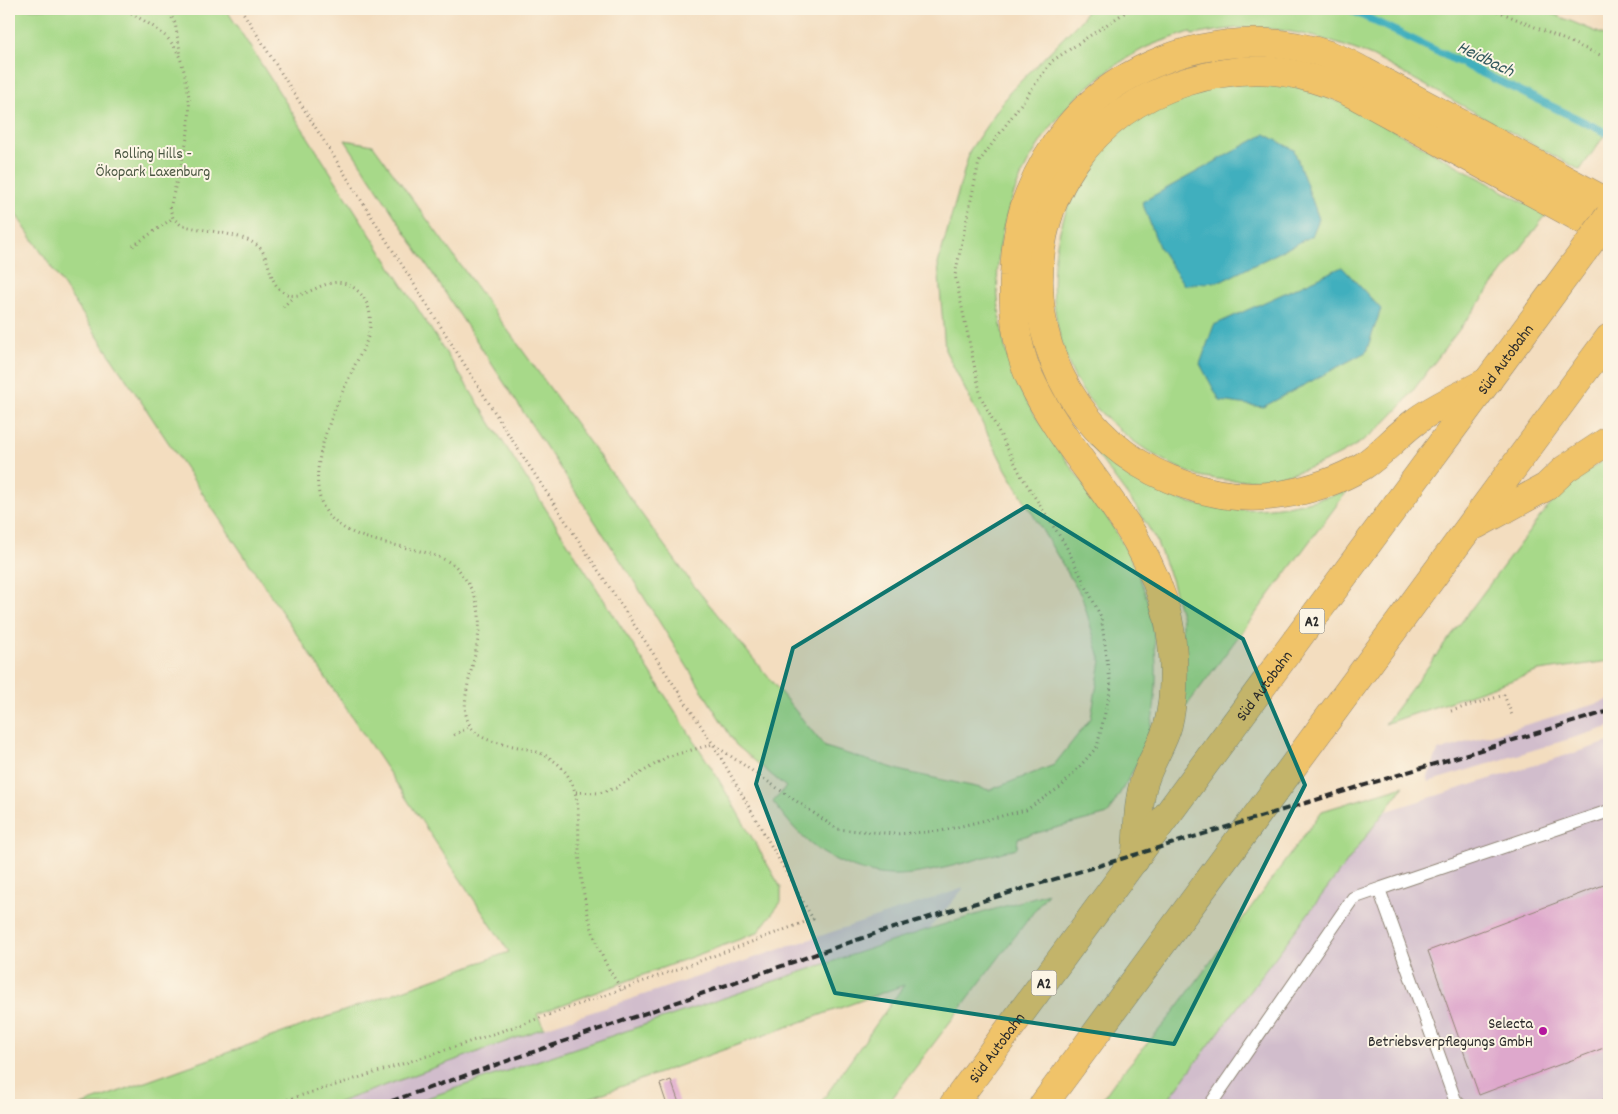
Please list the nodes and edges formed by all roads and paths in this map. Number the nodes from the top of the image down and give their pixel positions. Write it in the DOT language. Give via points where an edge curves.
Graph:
graph roads {
  1 [pos="122,9"];
  2 [pos="167,9"];
  3 [pos="241,9"];
  4 [pos="1130,9"];
  5 [pos="1493,9"];
  6 [pos="1600,55"];
  7 [pos="182,60"];
  8 [pos="1609,203"];
  9 [pos="1609,216"];
  10 [pos="173,218"];
  11 [pos="1609,234"];
  12 [pos="133,246"];
  13 [pos="293,296"];
  14 [pos="283,307"];
  15 [pos="1609,338"];
  16 [pos="1488,381"];
  17 [pos="1609,440"];
  18 [pos="1468,529"];
  19 [pos="1451,711"];
  20 [pos="1512,715"];
  21 [pos="471,726"];
  22 [pos="454,735"];
  23 [pos="713,744"];
  24 [pos="576,792"];
  25 [pos="1609,811"];
  26 [pos="1136,860"];
  27 [pos="1379,889"];
  28 [pos="623,990"];
  29 [pos="269,1105"];
  30 [pos="953,1105"];
  31 [pos="1043,1105"];
  32 [pos="1210,1105"];
  33 [pos="1460,1105"];
  1 -- 7 [label="path" via="170,40"];
  2 -- 7 [label="path" via="175,22"];
  3 -- 23 [label="path" via="514,442"];
  4 -- 23 [label="path" via="1052,61 979,162 955,275 981,397 1022,477 1066,546 1101,618 1111,687 1097,747 1062,786 1026,810 942,831 895,834 837,828"];
  5 -- 6 [label="path"];
  7 -- 10 [label="path" via="190,120 189,137 170,209"];
  8 -- 26 [label="highway" via="1365,72 1330,55 1298,46 1250,41 1194,49 1154,62 1124,78 1098,98 1055,144 1038,172 1018,232 1013,297 1018,337 1028,374 1048,411 1142,547 1158,584 1173,656 1168,725 1143,784"];
  9 -- 16 [label="highway, Süd Autobahn / A2, bridge"];
  10 -- 12 [label="path"];
  10 -- 13 [label="path" via="181,225 245,239 260,248 274,283 284,293"];
  11 -- 16 [label="highway" via="1353,94 1295,73 1261,69 1233,70 1172,86 1117,117 1075,161 1051,207 1043,235 1039,270 1040,306 1046,340 1061,378 1090,423 1128,457 1168,479 1207,492 1247,498 1285,494 1320,485 1363,466 1415,421"];
  13 -- 14 [label="path"];
  13 -- 21 [label="path" via="335,281 348,284 362,293 370,308 365,346 336,407 324,443 318,470 318,490 330,517 339,526 361,536 432,554 456,566 472,590 481,618 467,690 466,709"];
  15 -- 18 [label="highway"];
  16 -- 26 [label="highway, Süd Autobahn / A2"];
  17 -- 18 [label="highway" via="1565,469 1546,487"];
  18 -- 31 [label="highway"];
  19 -- 20 [label="path" via="1504,695"];
  21 -- 22 [label="path"];
  21 -- 24 [label="path" via="486,739 535,750 547,756 560,766"];
  23 -- 24 [label="path" via="667,757 616,788 599,793"];
  23 -- 28 [label="path" via="813,919"];
  24 -- 28 [label="path" via="588,920 608,971"];
  25 -- 27 [label="lane"];
  26 -- 30 [label="highway, Süd Autobahn / A2"];
  27 -- 32 [label="lane" via="1353,898"];
  27 -- 33 [label="lane" via="1455,1100"];
  28 -- 29 [label="path" via="351,1081"];
}
